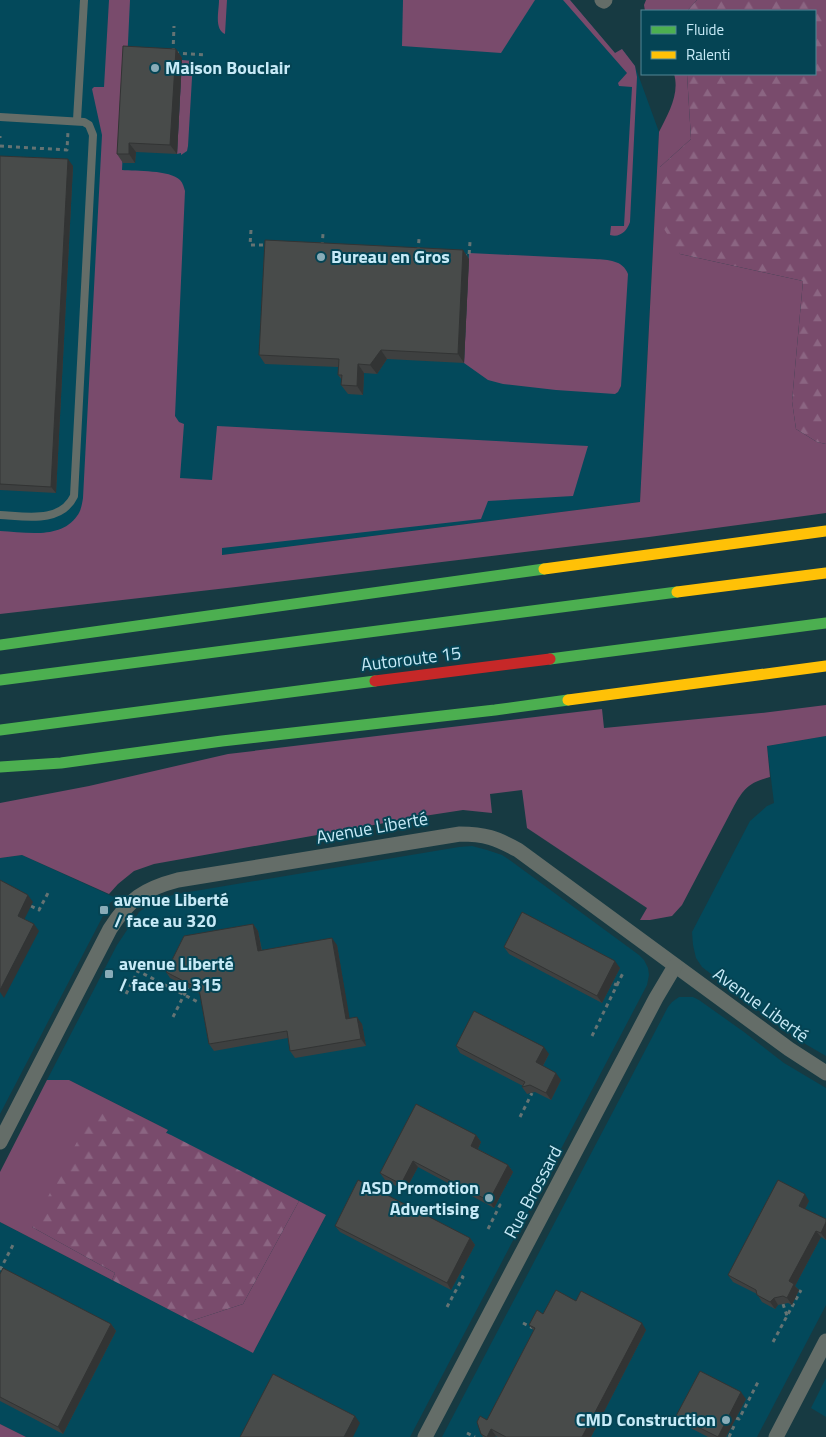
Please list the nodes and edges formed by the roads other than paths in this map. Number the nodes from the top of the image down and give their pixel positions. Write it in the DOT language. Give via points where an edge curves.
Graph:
graph roads {
  1 [pos="84,0"];
  2 [pos="0,117"];
  3 [pos="73,120"];
  4 [pos="0,515"];
  5 [pos="826,531"];
  6 [pos="826,573"];
  7 [pos="264,608"];
  8 [pos="826,623"];
  9 [pos="29,629"];
  10 [pos="0,645"];
  11 [pos="826,666"];
  12 [pos="0,680"];
  13 [pos="0,730"];
  14 [pos="61,763"];
  15 [pos="0,767"];
  16 [pos="9,778"];
  17 [pos="674,966"];
  18 [pos="826,1073"];
  19 [pos="0,1142"];
  20 [pos="826,1342"];
  21 [pos="426,1437"];
  22 [pos="776,1437"];
  1 -- 3 [label="lane"];
  2 -- 3 [label="lane"];
  3 -- 4 [label="lane" via="89,125 93,134 74,496 66,507 47,516"];
  5 -- 7 [label="highway"];
  6 -- 12 [label="highway, Autoroute 15"];
  7 -- 9 [label="highway"];
  7 -- 10 [label="highway"];
  8 -- 13 [label="highway, Autoroute 15"];
  11 -- 14 [label="highway"];
  14 -- 15 [label="highway"];
  14 -- 16 [label="highway"];
  17 -- 18 [label="street, Avenue Liberté"];
  17 -- 19 [label="street, Avenue Liberté" via="518,850 487,836 446,835 178,880 141,894 116,920"];
  17 -- 21 [label="street, Rue Brossard"];
  20 -- 22 [label="street"];
}
